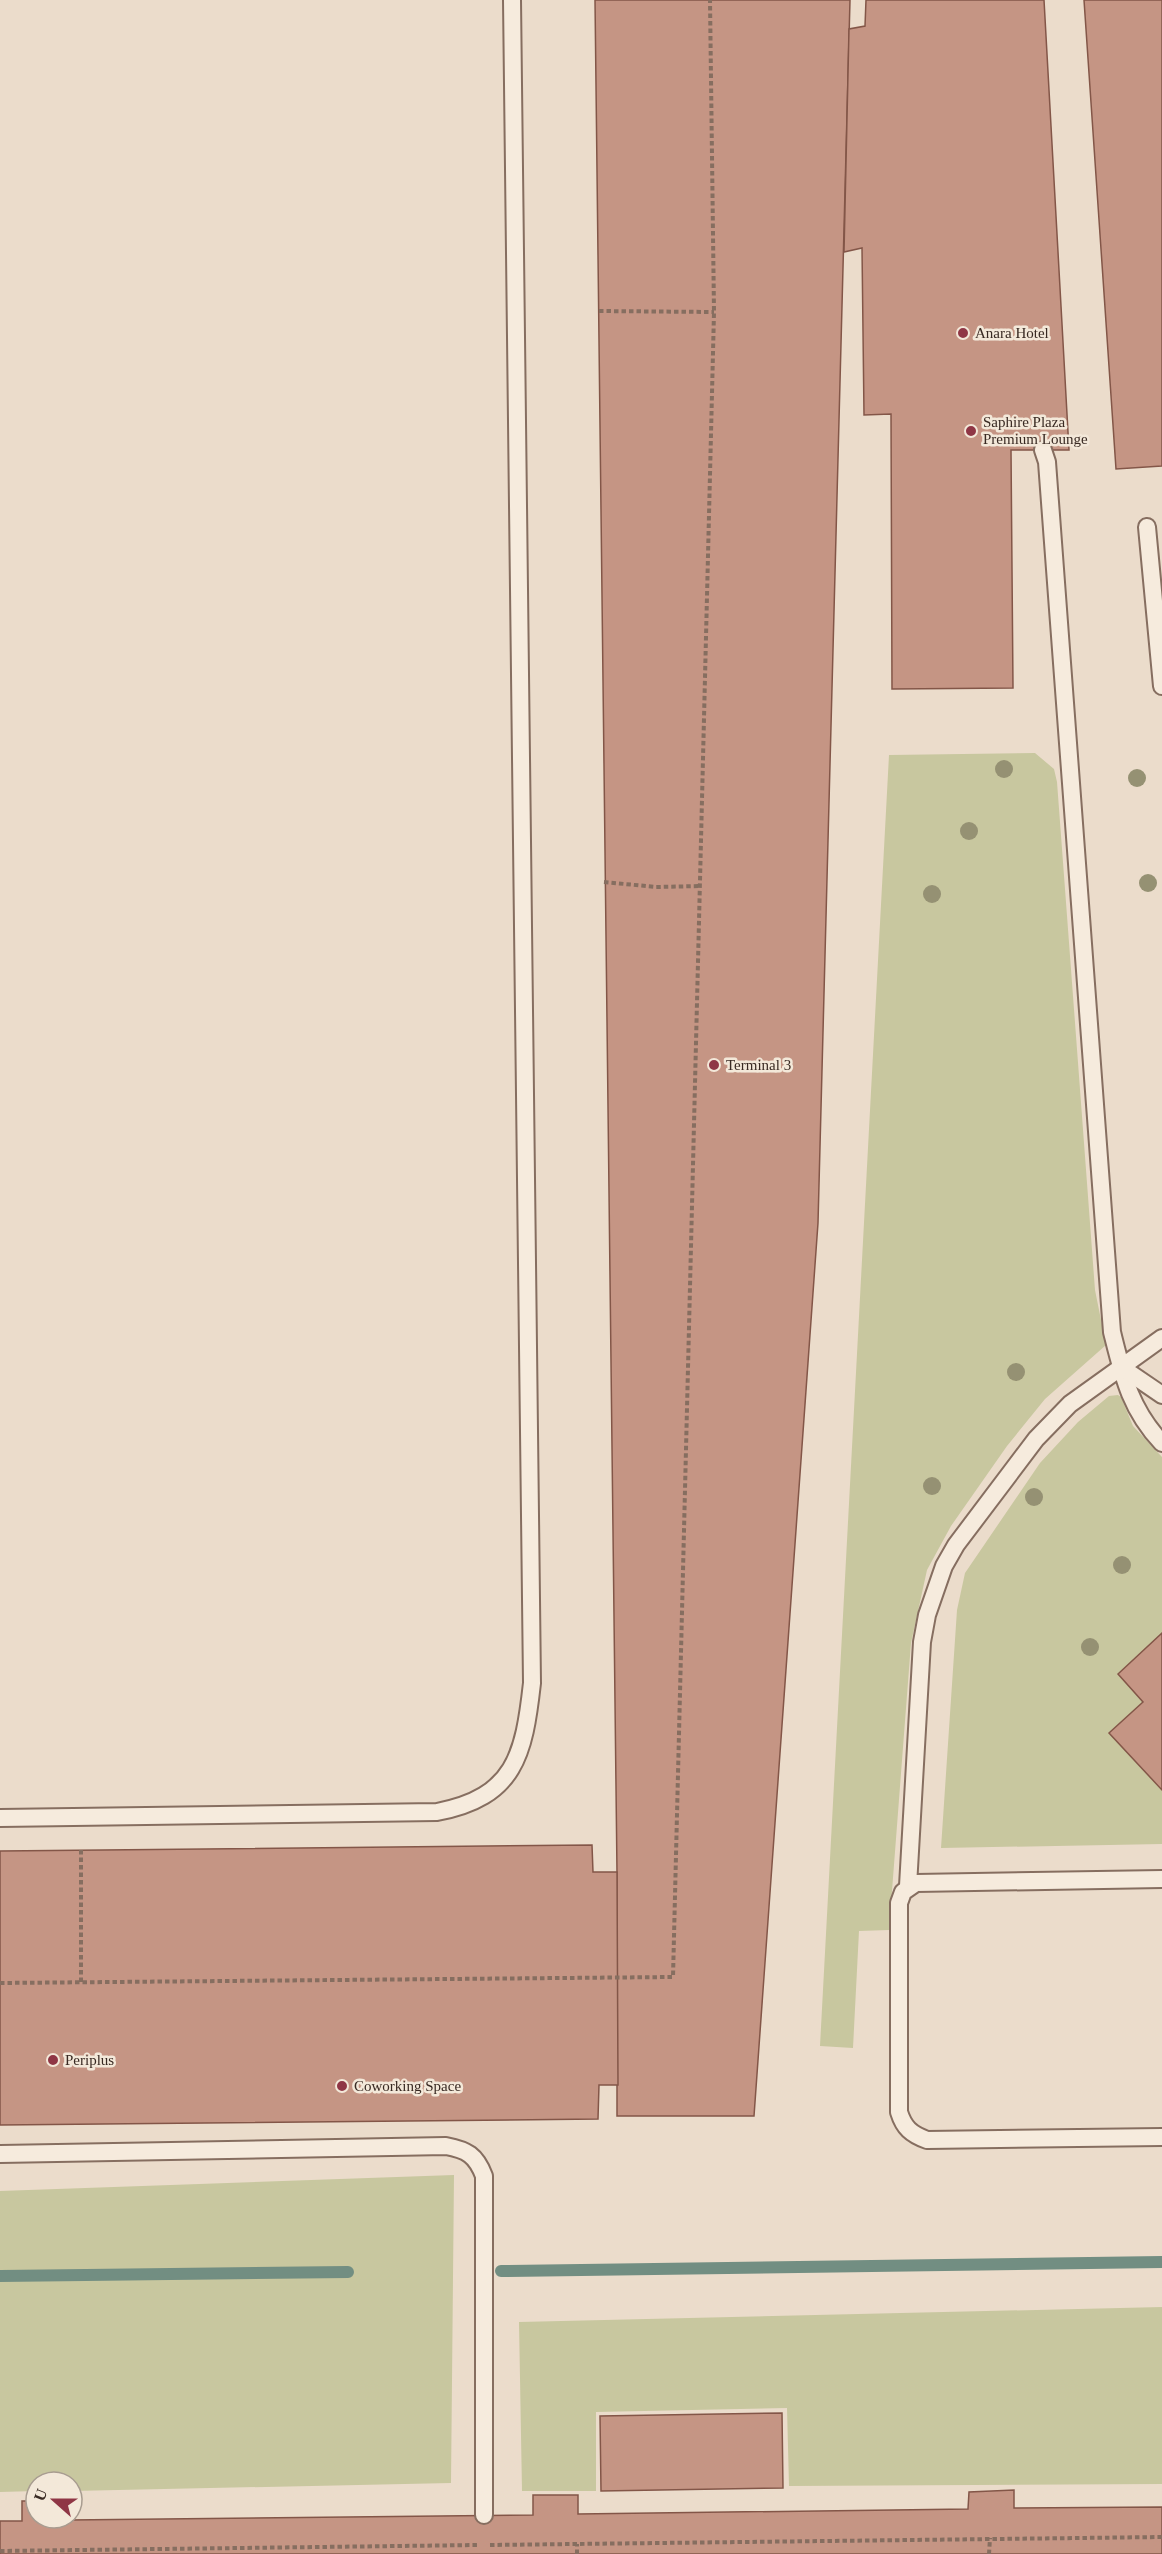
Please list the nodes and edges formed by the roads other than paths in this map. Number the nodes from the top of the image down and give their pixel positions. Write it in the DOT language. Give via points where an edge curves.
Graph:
graph roads {
  1 [pos="512,0"];
  2 [pos="1043,450"];
  3 [pos="1147,527"];
  4 [pos="1162,686"];
  5 [pos="1162,1338"];
  6 [pos="1120,1367"];
  7 [pos="1162,1395"];
  8 [pos="1162,1443"];
  9 [pos="0,1818"];
  10 [pos="1162,1879"];
  11 [pos="908,1886"];
  12 [pos="1162,2137"];
  13 [pos="0,2154"];
  14 [pos="484,2515"];
  1 -- 9 [label="lane" via="532,1683 518,1758 495,1790 467,1806 437,1812"];
  2 -- 6 [label="lane" via="1047,462 1108,1290"];
  3 -- 4 [label="lane"];
  5 -- 6 [label="lane"];
  6 -- 7 [label="lane"];
  6 -- 8 [label="lane" via="1132,1404"];
  6 -- 11 [label="lane" via="1070,1404 1036,1439 944,1566 922,1642"];
  10 -- 11 [label="lane" via="928,1881"];
  11 -- 12 [label="lane" via="899,1904 898,1979 899,2112 908,2131 927,2140"];
  13 -- 14 [label="lane" via="446,2146 465,2150 478,2161 484,2176"];
}
